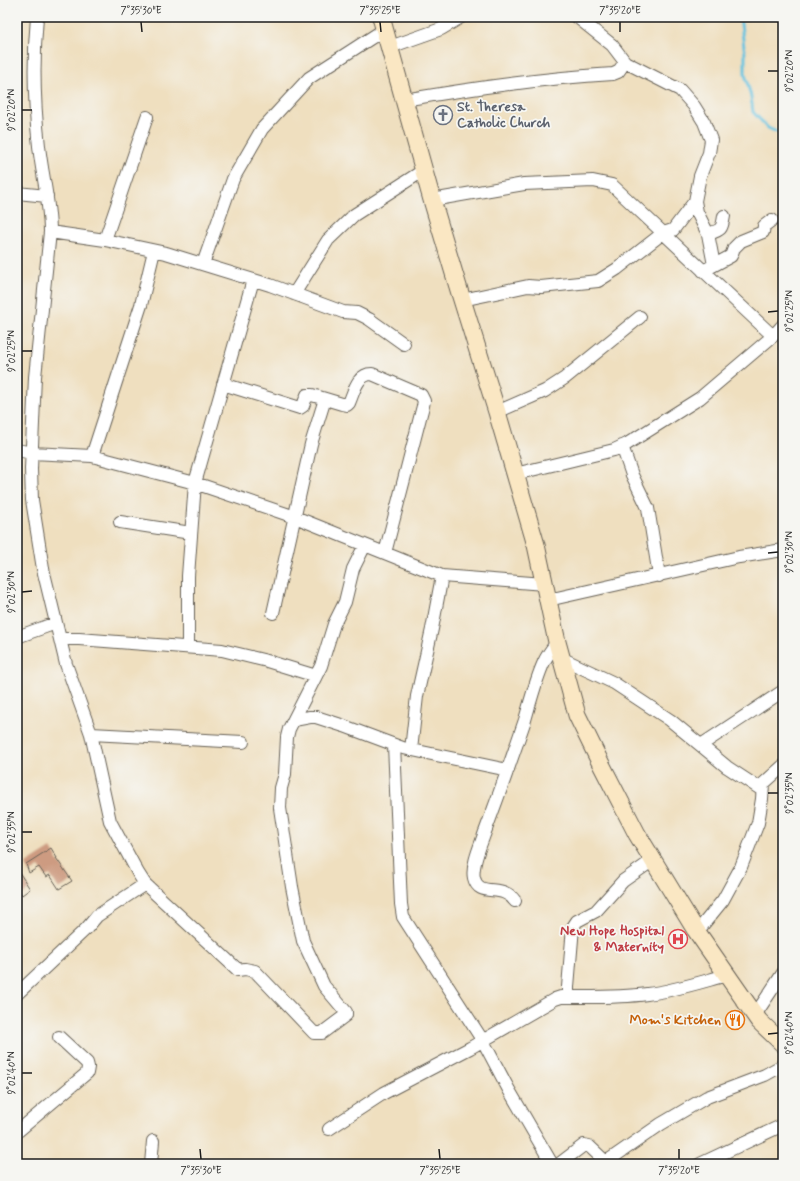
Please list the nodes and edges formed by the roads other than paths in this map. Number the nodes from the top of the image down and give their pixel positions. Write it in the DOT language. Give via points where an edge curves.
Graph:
graph roads {
  1 [pos="37,17"];
  2 [pos="461,17"];
  3 [pos="583,19"];
  4 [pos="383,23"];
  5 [pos="390,47"];
  6 [pos="625,62"];
  7 [pos="404,100"];
  8 [pos="147,117"];
  9 [pos="424,170"];
  10 [pos="17,193"];
  11 [pos="47,196"];
  12 [pos="432,200"];
  13 [pos="695,201"];
  14 [pos="724,216"];
  15 [pos="772,220"];
  16 [pos="50,232"];
  17 [pos="663,233"];
  18 [pos="708,234"];
  19 [pos="105,240"];
  20 [pos="154,251"];
  21 [pos="203,264"];
  22 [pos="708,268"];
  23 [pos="253,280"];
  24 [pos="294,294"];
  25 [pos="462,300"];
  26 [pos="640,317"];
  27 [pos="783,325"];
  28 [pos="773,336"];
  29 [pos="404,344"];
  30 [pos="223,384"];
  31 [pos="325,399"];
  32 [pos="497,412"];
  33 [pos="622,446"];
  34 [pos="17,450"];
  35 [pos="32,452"];
  36 [pos="92,456"];
  37 [pos="515,474"];
  38 [pos="195,483"];
  39 [pos="295,517"];
  40 [pos="120,522"];
  41 [pos="192,532"];
  42 [pos="365,545"];
  43 [pos="783,550"];
  44 [pos="385,553"];
  45 [pos="442,576"];
  46 [pos="659,576"];
  47 [pos="546,592"];
  48 [pos="273,613"];
  49 [pos="56,623"];
  50 [pos="17,637"];
  51 [pos="60,639"];
  52 [pos="188,647"];
  53 [pos="559,650"];
  54 [pos="316,676"];
  55 [pos="783,691"];
  56 [pos="294,720"];
  57 [pos="91,734"];
  58 [pos="243,742"];
  59 [pos="394,745"];
  60 [pos="701,745"];
  61 [pos="411,750"];
  62 [pos="783,766"];
  63 [pos="508,770"];
  64 [pos="762,790"];
  65 [pos="653,860"];
  66 [pos="145,884"];
  67 [pos="515,902"];
  68 [pos="697,932"];
  69 [pos="783,973"];
  70 [pos="727,975"];
  71 [pos="17,994"];
  72 [pos="568,997"];
  73 [pos="755,1015"];
  74 [pos="59,1037"];
  75 [pos="483,1041"];
  76 [pos="783,1044"];
  77 [pos="783,1065"];
  78 [pos="782,1127"];
  79 [pos="329,1129"];
  80 [pos="17,1132"];
  81 [pos="153,1141"];
  82 [pos="607,1163"];
  83 [pos="151,1164"];
  84 [pos="552,1164"];
  85 [pos="559,1164"];
  86 [pos="700,1164"];
  1 -- 11 [label="street" via="34,97"];
  2 -- 5 [label="street" via="441,28"];
  3 -- 6 [label="street" via="612,45"];
  4 -- 5 [label="street"];
  4 -- 21 [label="street" via="309,78 262,129 233,179"];
  5 -- 7 [label="street"];
  6 -- 7 [label="street" via="618,72 613,74 487,86"];
  6 -- 13 [label="street" via="680,90 704,122 711,140 710,153 700,176"];
  7 -- 9 [label="street"];
  8 -- 19 [label="street"];
  9 -- 12 [label="street"];
  9 -- 24 [label="street" via="354,215 328,240"];
  10 -- 11 [label="street"];
  11 -- 16 [label="street"];
  12 -- 17 [label="street" via="524,184 593,181 612,185"];
  12 -- 25 [label="street"];
  13 -- 17 [label="street" via="673,230"];
  13 -- 18 [label="street" via="697,212"];
  14 -- 18 [label="street" via="723,226 719,231"];
  15 -- 22 [label="street" via="764,226 763,232 741,241 731,256"];
  16 -- 19 [label="street"];
  16 -- 35 [label="street" via="35,377"];
  17 -- 22 [label="street"];
  17 -- 25 [label="street" via="598,281 528,286"];
  18 -- 22 [label="street"];
  19 -- 20 [label="street"];
  20 -- 21 [label="street"];
  20 -- 36 [label="street" via="141,305"];
  21 -- 23 [label="street"];
  22 -- 28 [label="street"];
  23 -- 24 [label="street"];
  23 -- 30 [label="street"];
  24 -- 29 [label="street" via="369,319"];
  25 -- 32 [label="street"];
  26 -- 32 [label="street" via="565,378 545,391"];
  27 -- 28 [label="street"];
  28 -- 33 [label="street" via="700,398"];
  30 -- 31 [label="street" via="300,408 307,395"];
  30 -- 38 [label="street"];
  31 -- 39 [label="street" via="310,444"];
  31 -- 44 [label="street" via="347,405 360,378 372,374 421,395 424,401"];
  32 -- 37 [label="street"];
  33 -- 37 [label="street"];
  33 -- 46 [label="street" via="648,508"];
  34 -- 35 [label="street"];
  35 -- 36 [label="street"];
  35 -- 49 [label="street" via="32,500 43,569"];
  36 -- 38 [label="street"];
  37 -- 47 [label="street" via="536,545"];
  38 -- 39 [label="street"];
  38 -- 41 [label="street"];
  39 -- 42 [label="street"];
  39 -- 48 [label="street"];
  40 -- 41 [label="street"];
  41 -- 52 [label="street" via="188,576"];
  42 -- 44 [label="street"];
  42 -- 54 [label="street" via="353,570 345,602 334,624"];
  43 -- 46 [label="street" via="739,557"];
  44 -- 45 [label="street"];
  45 -- 47 [label="street"];
  45 -- 61 [label="street" via="416,696"];
  46 -- 47 [label="street"];
  47 -- 53 [label="street"];
  49 -- 50 [label="street"];
  49 -- 51 [label="street"];
  51 -- 52 [label="street"];
  51 -- 57 [label="street" via="66,664"];
  52 -- 54 [label="street" via="222,650"];
  53 -- 60 [label="street" via="670,720"];
  53 -- 63 [label="street" via="544,663"];
  53 -- 65 [label="street" via="577,715 637,834"];
  54 -- 56 [label="street"];
  55 -- 60 [label="street"];
  56 -- 59 [label="street" via="316,718"];
  56 -- 66 [label="street" via="287,737 280,808 292,887 304,941 324,986 345,1009 346,1015 322,1033 314,1034 255,970 238,970"];
  57 -- 58 [label="street"];
  57 -- 66 [label="street" via="110,821"];
  59 -- 61 [label="street"];
  59 -- 75 [label="street" via="403,916"];
  60 -- 64 [label="street" via="727,767"];
  61 -- 63 [label="street"];
  62 -- 64 [label="street" via="763,784"];
  63 -- 67 [label="street" via="473,869 477,885 484,890 502,891"];
  64 -- 68 [label="street" via="758,823 741,867 723,900"];
  65 -- 68 [label="street"];
  65 -- 72 [label="street" via="623,881 596,911 577,921 573,927"];
  66 -- 71 [label="street" via="98,916"];
  68 -- 70 [label="street"];
  69 -- 73 [label="street"];
  70 -- 72 [label="street" via="646,995"];
  70 -- 73 [label="street"];
  72 -- 75 [label="street" via="555,999"];
  73 -- 76 [label="street"];
  74 -- 80 [label="street" via="87,1063 87,1073"];
  75 -- 79 [label="street" via="384,1093"];
  75 -- 84 [label="street"];
  77 -- 82 [label="street" via="765,1075 707,1097 660,1124"];
  78 -- 86 [label="street"];
  81 -- 83 [label="street"];
  82 -- 85 [label="street" via="586,1145"];
}
